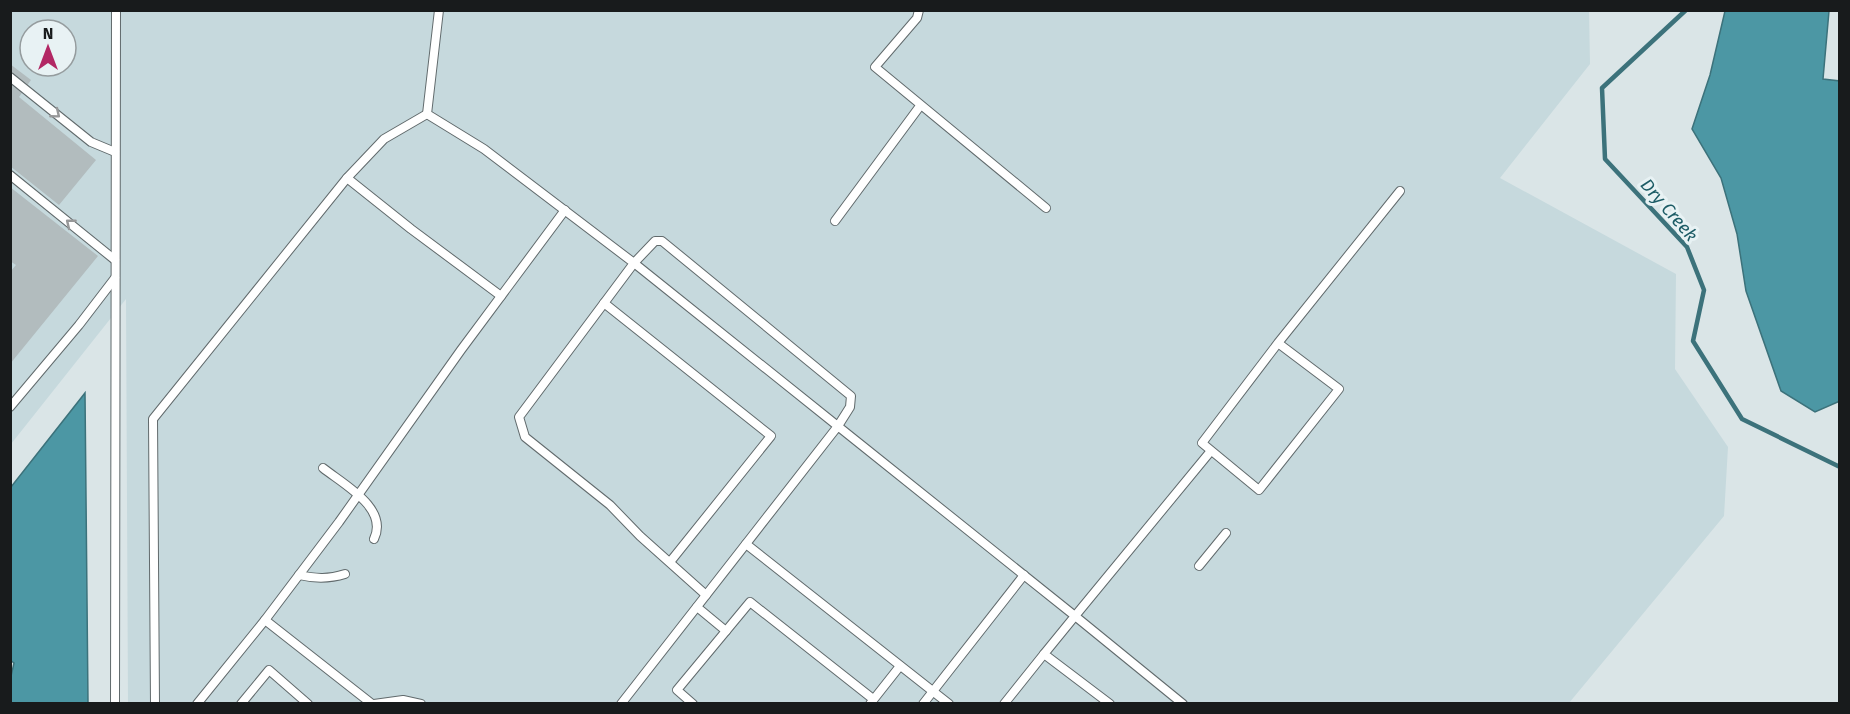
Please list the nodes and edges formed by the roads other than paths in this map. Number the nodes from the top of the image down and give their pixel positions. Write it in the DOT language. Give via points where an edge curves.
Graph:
graph roads {
  1 [pos="116,10"];
  2 [pos="439,10"];
  3 [pos="920,10"];
  4 [pos="10,77"];
  5 [pos="920,106"];
  6 [pos="427,114"];
  7 [pos="115,152"];
  8 [pos="10,175"];
  9 [pos="347,178"];
  10 [pos="1400,191"];
  11 [pos="1046,208"];
  12 [pos="565,210"];
  13 [pos="835,221"];
  14 [pos="115,260"];
  15 [pos="634,263"];
  16 [pos="115,277"];
  17 [pos="501,296"];
  18 [pos="604,303"];
  19 [pos="1278,343"];
  20 [pos="10,407"];
  21 [pos="838,426"];
  22 [pos="1210,452"];
  23 [pos="323,468"];
  24 [pos="358,495"];
  25 [pos="1226,533"];
  26 [pos="374,538"];
  27 [pos="746,544"];
  28 [pos="670,562"];
  29 [pos="1199,566"];
  30 [pos="345,574"];
  31 [pos="299,575"];
  32 [pos="1024,575"];
  33 [pos="706,595"];
  34 [pos="696,607"];
  35 [pos="1075,616"];
  36 [pos="265,620"];
  37 [pos="726,632"];
  38 [pos="1044,654"];
  39 [pos="900,666"];
  40 [pos="932,691"];
  41 [pos="872,701"];
  42 [pos="622,703"];
  43 [pos="115,704"];
  44 [pos="155,704"];
  45 [pos="197,704"];
  46 [pos="241,704"];
  47 [pos="308,704"];
  48 [pos="373,704"];
  49 [pos="421,704"];
  50 [pos="693,704"];
  51 [pos="923,704"];
  52 [pos="949,704"];
  53 [pos="1004,704"];
  54 [pos="1110,704"];
  55 [pos="1183,704"];
  1 -- 7 [label="lane"];
  2 -- 6 [label="lane"];
  3 -- 5 [label="lane" via="875,67"];
  4 -- 7 [label="lane, one-way" via="91,142"];
  5 -- 11 [label="lane"];
  5 -- 13 [label="lane"];
  6 -- 9 [label="lane" via="384,139"];
  6 -- 12 [label="lane" via="484,149"];
  7 -- 14 [label="lane"];
  14 -- 8 [label="lane, one-way"];
  9 -- 17 [label="lane"];
  9 -- 44 [label="lane" via="153,419"];
  10 -- 19 [label="lane"];
  12 -- 15 [label="lane"];
  12 -- 17 [label="lane"];
  14 -- 16 [label="lane"];
  15 -- 18 [label="lane"];
  15 -- 21 [label="lane"];
  15 -- 21 [label="lane" via="655,240 662,241 851,396 850,407"];
  16 -- 20 [label="lane"];
  16 -- 43 [label="lane"];
  17 -- 24 [label="lane"];
  18 -- 28 [label="lane" via="519,417 525,437 610,506"];
  18 -- 28 [label="lane" via="771,436"];
  19 -- 22 [label="lane" via="1202,443"];
  19 -- 22 [label="lane" via="1339,389 1259,490"];
  21 -- 27 [label="lane"];
  21 -- 32 [label="lane"];
  22 -- 35 [label="lane"];
  23 -- 24 [label="lane"];
  24 -- 26 [label="lane" via="376,520"];
  24 -- 31 [label="lane"];
  25 -- 29 [label="lane"];
  27 -- 33 [label="lane"];
  27 -- 39 [label="lane"];
  28 -- 33 [label="lane"];
  30 -- 31 [label="lane" via="315,579"];
  31 -- 36 [label="lane"];
  32 -- 35 [label="lane"];
  32 -- 40 [label="lane"];
  33 -- 34 [label="lane"];
  34 -- 37 [label="lane"];
  34 -- 42 [label="lane"];
  35 -- 38 [label="lane"];
  35 -- 55 [label="lane"];
  36 -- 45 [label="lane"];
  36 -- 48 [label="lane"];
  37 -- 41 [label="lane" via="750,602"];
  37 -- 50 [label="lane" via="677,690"];
  38 -- 53 [label="lane"];
  38 -- 54 [label="lane"];
  39 -- 40 [label="lane"];
  39 -- 41 [label="lane"];
  40 -- 51 [label="lane"];
  40 -- 52 [label="lane"];
  46 -- 47 [label="lane" via="269,670"];
  48 -- 49 [label="lane" via="403,700"];
}
